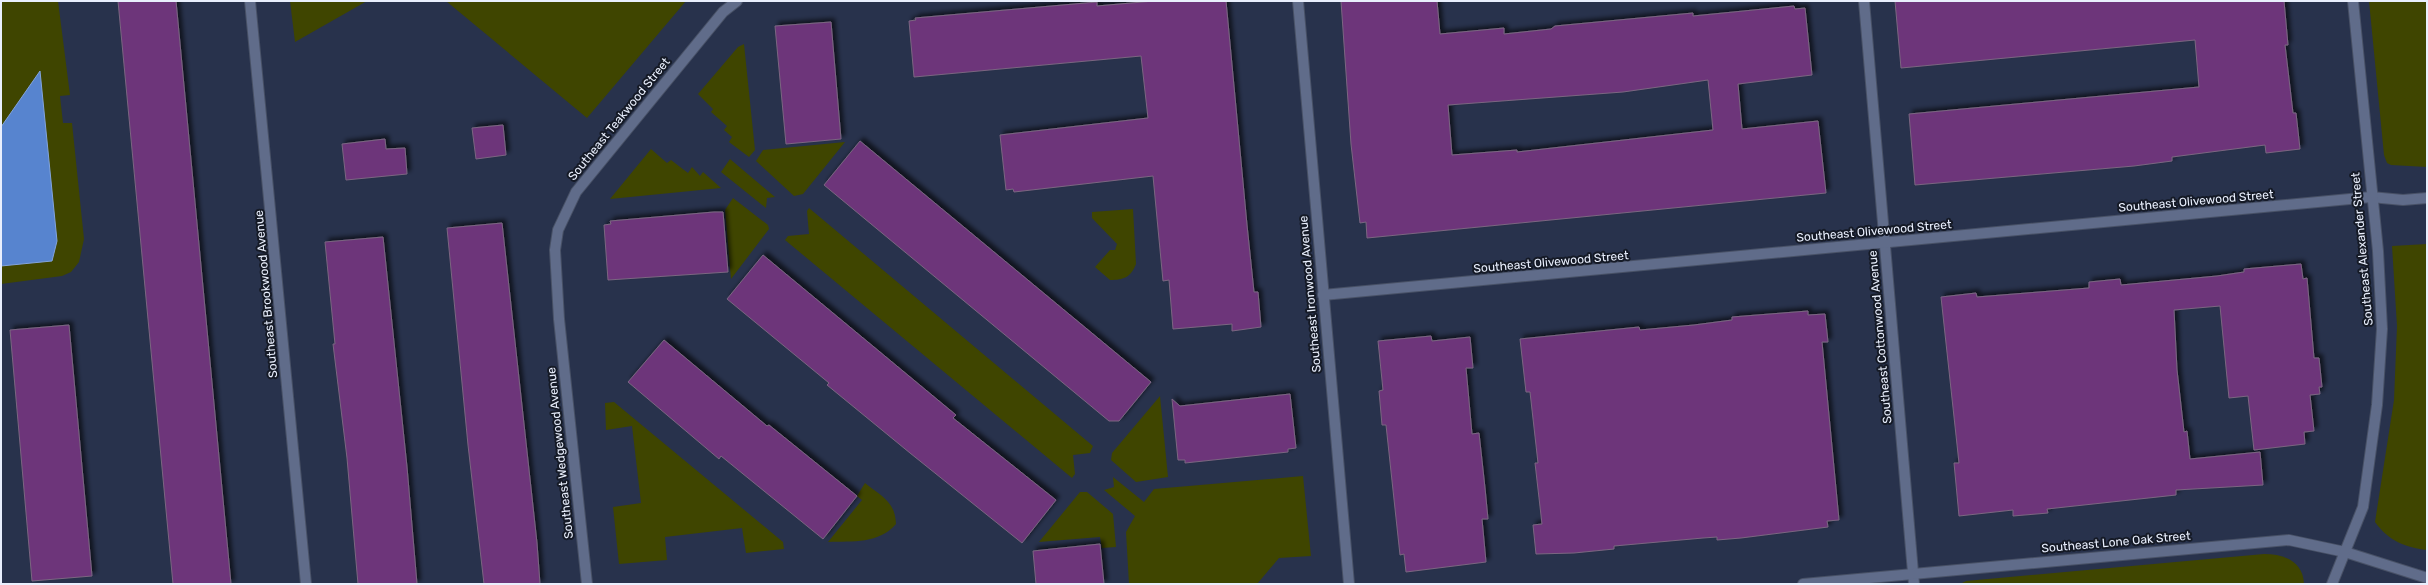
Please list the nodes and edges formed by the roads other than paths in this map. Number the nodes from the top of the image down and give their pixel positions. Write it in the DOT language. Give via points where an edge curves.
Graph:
graph roads {
  1 [pos="250,1"];
  2 [pos="737,1"];
  3 [pos="1298,1"];
  4 [pos="1864,1"];
  5 [pos="2353,1"];
  6 [pos="2372,197"];
  7 [pos="2427,198"];
  8 [pos="1884,243"];
  9 [pos="1323,295"];
  10 [pos="559,319"];
  11 [pos="2345,552"];
  12 [pos="2427,578"];
  13 [pos="1914,579"];
  14 [pos="306,584"];
  15 [pos="587,584"];
  16 [pos="1349,584"];
  17 [pos="1803,584"];
  18 [pos="2332,584"];
  1 -- 14 [label="street, Southeast Brookwood Avenue"];
  2 -- 10 [label="street, Southeast Teakwood Street" via="723,12 576,192 558,230 555,250"];
  3 -- 9 [label="street, Southeast Ironwood Avenue"];
  4 -- 8 [label="street, Southeast Cottonwood Avenue"];
  5 -- 6 [label="street, Southeast Alexander Street"];
  6 -- 7 [label="street, Southeast Olivewood Street" via="2402,200"];
  6 -- 8 [label="street, Southeast Olivewood Street"];
  6 -- 11 [label="street, Southeast Alexander Street" via="2382,329 2378,405 2363,507"];
  8 -- 9 [label="street, Southeast Olivewood Street"];
  8 -- 13 [label="street, Southeast Cottonwood Avenue"];
  9 -- 16 [label="street, Southeast Ironwood Avenue"];
  10 -- 15 [label="street, Southeast Wedgewood Avenue"];
  11 -- 12 [label="street, Southeast Lone Oak Street"];
  11 -- 13 [label="street, Southeast Lone Oak Street" via="2289,540"];
  11 -- 18 [label="street, Southeast Alexander Street"];
  13 -- 17 [label="street, Southeast Lone Oak Street"];
}
